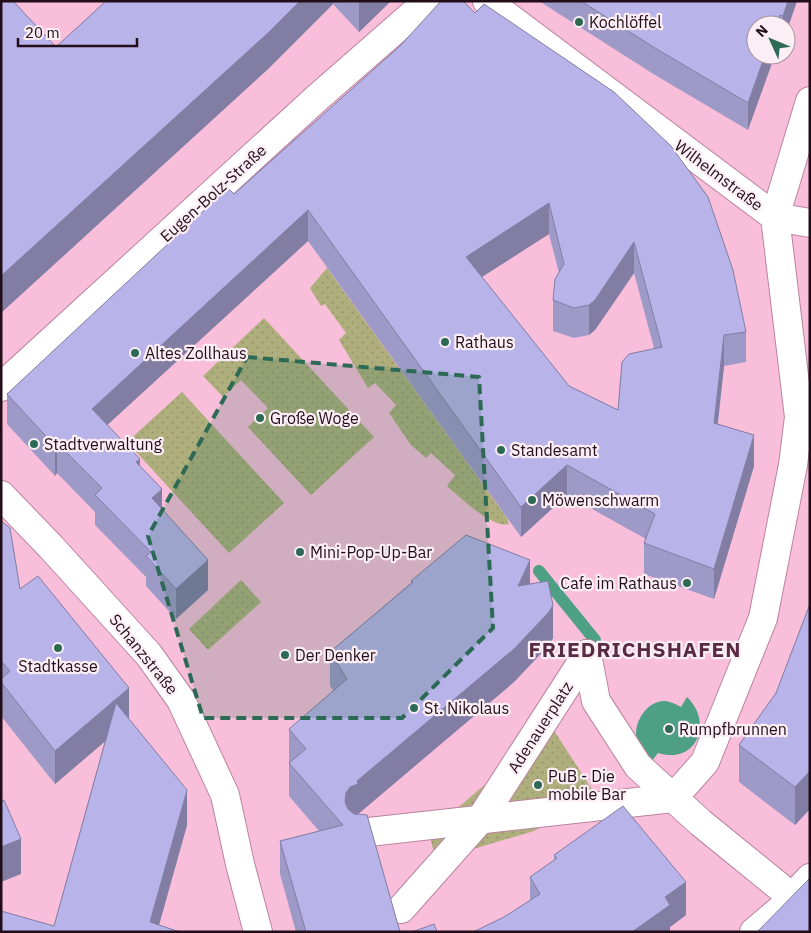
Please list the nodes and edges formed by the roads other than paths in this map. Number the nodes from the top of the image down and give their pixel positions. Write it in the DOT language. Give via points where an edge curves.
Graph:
graph roads {
  1 [pos="428,1"];
  2 [pos="488,1"];
  3 [pos="810,101"];
  4 [pos="775,217"];
  5 [pos="810,223"];
  6 [pos="1,387"];
  7 [pos="801,466"];
  8 [pos="1,495"];
  9 [pos="673,798"];
  10 [pos="480,820"];
  11 [pos="360,834"];
  12 [pos="801,888"];
  13 [pos="401,909"];
  14 [pos="258,932"];
  15 [pos="754,932"];
  1 -- 6 [label="street, Eugen-Bolz-Straße"];
  2 -- 4 [label="street, Wilhelmstraße"];
  3 -- 4 [label="street"];
  4 -- 5 [label="street"];
  4 -- 7 [label="street, Wilhelmstraße" via="799,417"];
  7 -- 9 [label="street, Wilhelmstraße" via="763,618 705,762"];
  8 -- 14 [label="street, Schanzstraße" via="150,655 181,700 225,795"];
  9 -- 10 [label="street"];
  9 -- 10 [label="street, Adenauerplatz" via="638,766 596,702 588,654"];
  9 -- 12 [label="street, Adenauerplatz" via="701,824"];
  10 -- 11 [label="street"];
  10 -- 13 [label="street, Adenauerplatz"];
  12 -- 15 [label="street"];
}
